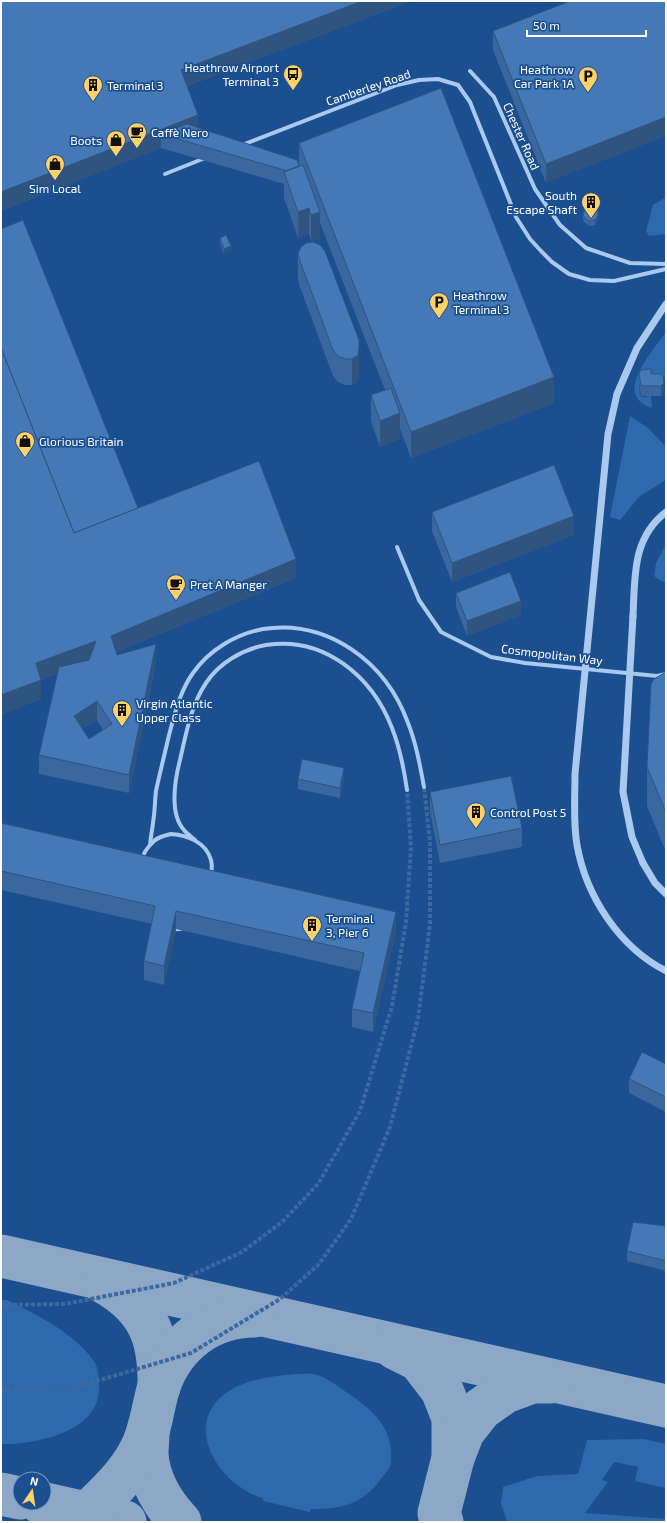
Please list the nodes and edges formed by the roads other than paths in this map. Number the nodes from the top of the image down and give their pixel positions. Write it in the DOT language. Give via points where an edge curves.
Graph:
graph roads {
  1 [pos="470,70"];
  2 [pos="236,147"];
  3 [pos="207,158"];
  4 [pos="165,174"];
  5 [pos="666,264"];
  6 [pos="666,269"];
  7 [pos="666,304"];
  8 [pos="666,512"];
  9 [pos="397,548"];
  10 [pos="666,674"];
  11 [pos="424,787"];
  12 [pos="407,790"];
  13 [pos="196,840"];
  14 [pos="150,845"];
  15 [pos="666,894"];
  16 [pos="666,971"];
  1 -- 5 [label="street, Chester Road" via="494,97 535,189 560,225 586,248 630,263"];
  2 -- 6 [label="street, Camberley Road" via="397,86 419,80 438,79 458,85 470,102 516,217 530,239 552,262 569,274 590,280 614,281"];
  3 -- 4 [label="street"];
  7 -- 16 [label="street, bridge" via="637,348 617,394 608,434 575,774 577,844 590,888 605,915 619,933 638,951"];
  8 -- 15 [label="street, bridge" via="647,532 637,560 623,792 632,837 643,863"];
  9 -- 10 [label="street, Cosmopolitan Way" via="419,600 441,632 491,657 657,676"];
  11 -- 14 [label="street" via="408,722 394,694 363,657 324,634 302,628 278,627 254,631 234,638 211,653 193,672 183,690 159,778"];
  12 -- 13 [label="street" via="403,764 392,728 380,702 366,683 339,660 318,650 279,643 258,647 235,657 212,676 198,697 189,722 175,786 175,811 183,830"];
  13 -- 14 [label="street" via="183,834 171,834 158,838"];
  13 -- 14 [label="street" via="211,860 211,873 199,915 190,925 177,929 153,922 137,899 139,870"];
}
